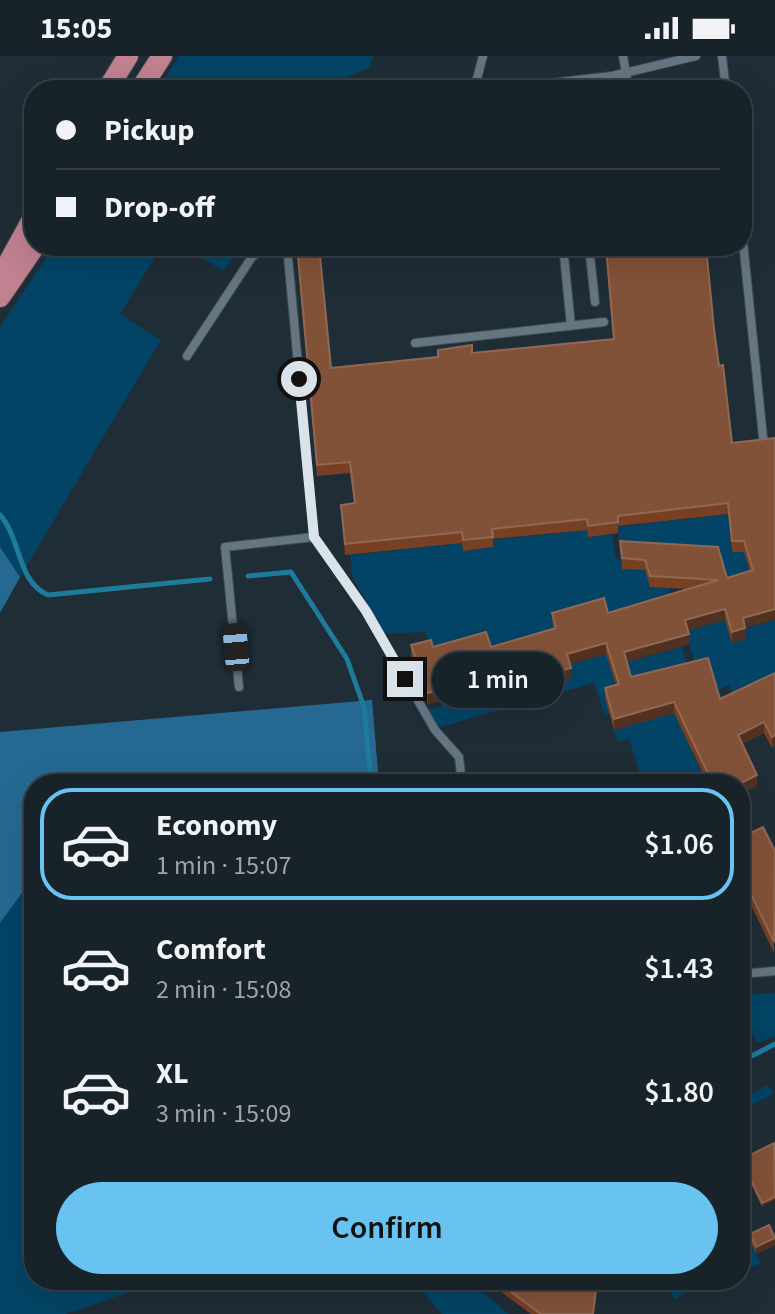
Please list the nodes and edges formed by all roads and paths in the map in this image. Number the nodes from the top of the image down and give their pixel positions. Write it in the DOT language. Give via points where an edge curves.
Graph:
graph roads {
  1 [pos="128,56"];
  2 [pos="162,56"];
  3 [pos="483,56"];
  4 [pos="623,56"];
  5 [pos="696,56"];
  6 [pos="722,56"];
  7 [pos="627,73"];
  8 [pos="113,80"];
  9 [pos="146,80"];
  10 [pos="477,80"];
  11 [pos="571,80"];
  12 [pos="628,80"];
  13 [pos="725,80"];
  14 [pos="24,234"];
  15 [pos="28,256"];
  16 [pos="253,256"];
  17 [pos="288,256"];
  18 [pos="564,256"];
  19 [pos="590,256"];
  20 [pos="744,256"];
  21 [pos="0,278"];
  22 [pos="0,297"];
  23 [pos="595,302"];
  24 [pos="604,322"];
  25 [pos="571,326"];
  26 [pos="415,343"];
  27 [pos="187,356"];
  28 [pos="763,437"];
  29 [pos="314,537"];
  30 [pos="352,573"];
  31 [pos="341,574"];
  32 [pos="239,687"];
  33 [pos="461,774"];
  34 [pos="775,971"];
  35 [pos="750,973"];
  1 -- 8 [label="main road"];
  2 -- 9 [label="main road"];
  3 -- 10 [label="lane"];
  4 -- 7 [label="lane"];
  5 -- 7 [label="lane"];
  6 -- 13 [label="lane"];
  7 -- 11 [label="lane"];
  7 -- 12 [label="lane"];
  14 -- 21 [label="main road"];
  15 -- 22 [label="main road"];
  16 -- 27 [label="lane"];
  17 -- 29 [label="lane"];
  18 -- 25 [label="lane"];
  19 -- 23 [label="lane"];
  20 -- 28 [label="lane"];
  24 -- 25 [label="lane"];
  25 -- 26 [label="lane"];
  29 -- 31 [label="lane"];
  29 -- 32 [label="lane" via="225,547"];
  30 -- 31 [label="lane"];
  31 -- 33 [label="lane" via="435,730 459,757"];
  34 -- 35 [label="lane"];
}
